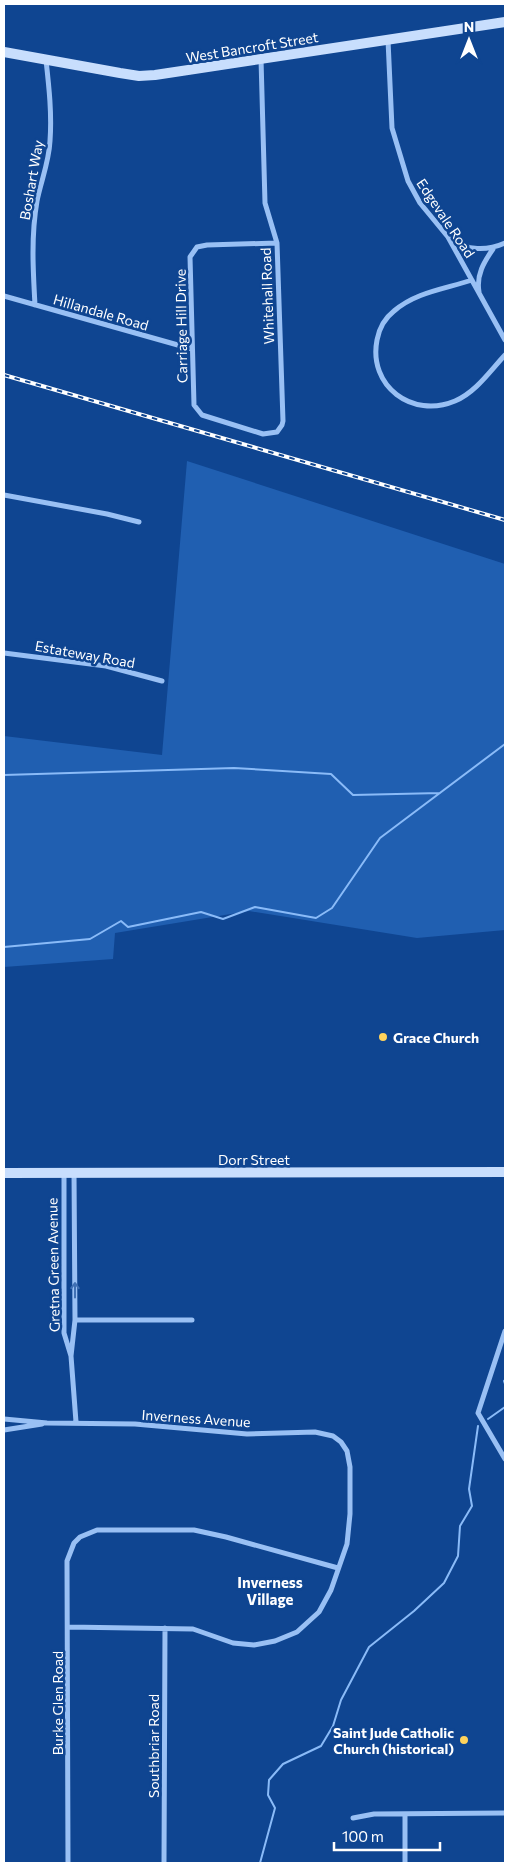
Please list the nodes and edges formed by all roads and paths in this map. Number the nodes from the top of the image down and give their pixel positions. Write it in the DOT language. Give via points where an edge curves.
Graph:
graph roads {
  1 [pos="505,22"];
  2 [pos="388,40"];
  3 [pos="4,52"];
  4 [pos="46,59"];
  5 [pos="261,59"];
  6 [pos="448,237"];
  7 [pos="276,243"];
  8 [pos="505,243"];
  9 [pos="493,248"];
  10 [pos="472,280"];
  11 [pos="4,296"];
  12 [pos="480,297"];
  13 [pos="35,305"];
  14 [pos="505,340"];
  15 [pos="192,349"];
  16 [pos="505,355"];
  17 [pos="239,426"];
  18 [pos="4,494"];
  19 [pos="139,522"];
  20 [pos="4,653"];
  21 [pos="162,681"];
  22 [pos="505,1172"];
  23 [pos="4,1173"];
  24 [pos="69,1173"];
  25 [pos="64,1313"];
  26 [pos="75,1313"];
  27 [pos="75,1320"];
  28 [pos="192,1320"];
  29 [pos="64,1329"];
  30 [pos="74,1329"];
  31 [pos="505,1331"];
  32 [pos="71,1356"];
  33 [pos="4,1419"];
  34 [pos="76,1422"];
  35 [pos="47,1423"];
  36 [pos="4,1430"];
  37 [pos="505,1459"];
  38 [pos="338,1568"];
  39 [pos="68,1627"];
  40 [pos="165,1628"];
  41 [pos="505,1813"];
  42 [pos="405,1814"];
  43 [pos="353,1818"];
  44 [pos="68,1863"];
  45 [pos="164,1863"];
  46 [pos="405,1863"];
  1 -- 2 [label="main road, West Bancroft Street"];
  2 -- 5 [label="main road, West Bancroft Street"];
  2 -- 6 [label="street, Edgevale Road" via="392,128 396,147 420,203"];
  3 -- 4 [label="main road, West Bancroft Street"];
  4 -- 5 [label="main road, West Bancroft Street" via="139,76"];
  4 -- 13 [label="street, Boshart Way" via="51,104 50,140 34,227"];
  5 -- 7 [label="street, Whitehall Road" via="265,203"];
  6 -- 9 [label="street" via="467,247"];
  6 -- 10 [label="street, Edgevale Road"];
  7 -- 15 [label="street, Carriage Hill Drive" via="207,245 193,252 190,257"];
  7 -- 17 [label="street, Whitehall Road" via="282,425 273,434"];
  8 -- 9 [label="street"];
  9 -- 12 [label="street" via="481,270"];
  10 -- 12 [label="street, Edgevale Road"];
  10 -- 16 [label="street" via="422,294 385,320 376,350 381,376 386,386 412,404 442,405 475,388"];
  11 -- 13 [label="street, Hillandale Road"];
  12 -- 14 [label="street, Edgevale Road"];
  13 -- 15 [label="street, Hillandale Road"];
  15 -- 17 [label="street, Carriage Hill Drive" via="195,408 202,415"];
  18 -- 19 [label="street"];
  20 -- 21 [label="street, Estateway Road" via="106,666"];
  22 -- 24 [label="main road, Dorr Street"];
  23 -- 24 [label="main road, Dorr Street"];
  24 -- 25 [label="street, Gretna Green Avenue"];
  26 -- 24 [label="street, Gretna Green Avenue, one-way"];
  25 -- 26 [label="street"];
  25 -- 29 [label="street, Gretna Green Avenue"];
  26 -- 27 [label="street, Gretna Green Avenue"];
  27 -- 28 [label="street"];
  27 -- 30 [label="street, Gretna Green Avenue"];
  29 -- 30 [label="street"];
  29 -- 32 [label="street, Gretna Green Avenue"];
  30 -- 32 [label="street, Gretna Green Avenue"];
  31 -- 37 [label="street" via="478,1413"];
  32 -- 34 [label="street, Gretna Green Avenue"];
  33 -- 35 [label="street, Inverness Avenue"];
  34 -- 35 [label="street, Inverness Avenue"];
  34 -- 38 [label="street, Inverness Avenue" via="247,1434 315,1432 333,1436 348,1451 350,1467 347,1544"];
  35 -- 36 [label="street, Inverness Avenue"];
  38 -- 39 [label="street, Burke Glen Road" via="194,1530 97,1530 74,1543 67,1561"];
  38 -- 40 [label="street" via="319,1612 297,1632 275,1641 254,1645 233,1643 193,1629"];
  39 -- 40 [label="street"];
  39 -- 44 [label="street, Burke Glen Road"];
  40 -- 45 [label="street, Southbriar Road"];
  41 -- 42 [label="street"];
  42 -- 43 [label="street"];
  42 -- 46 [label="street"];
}
